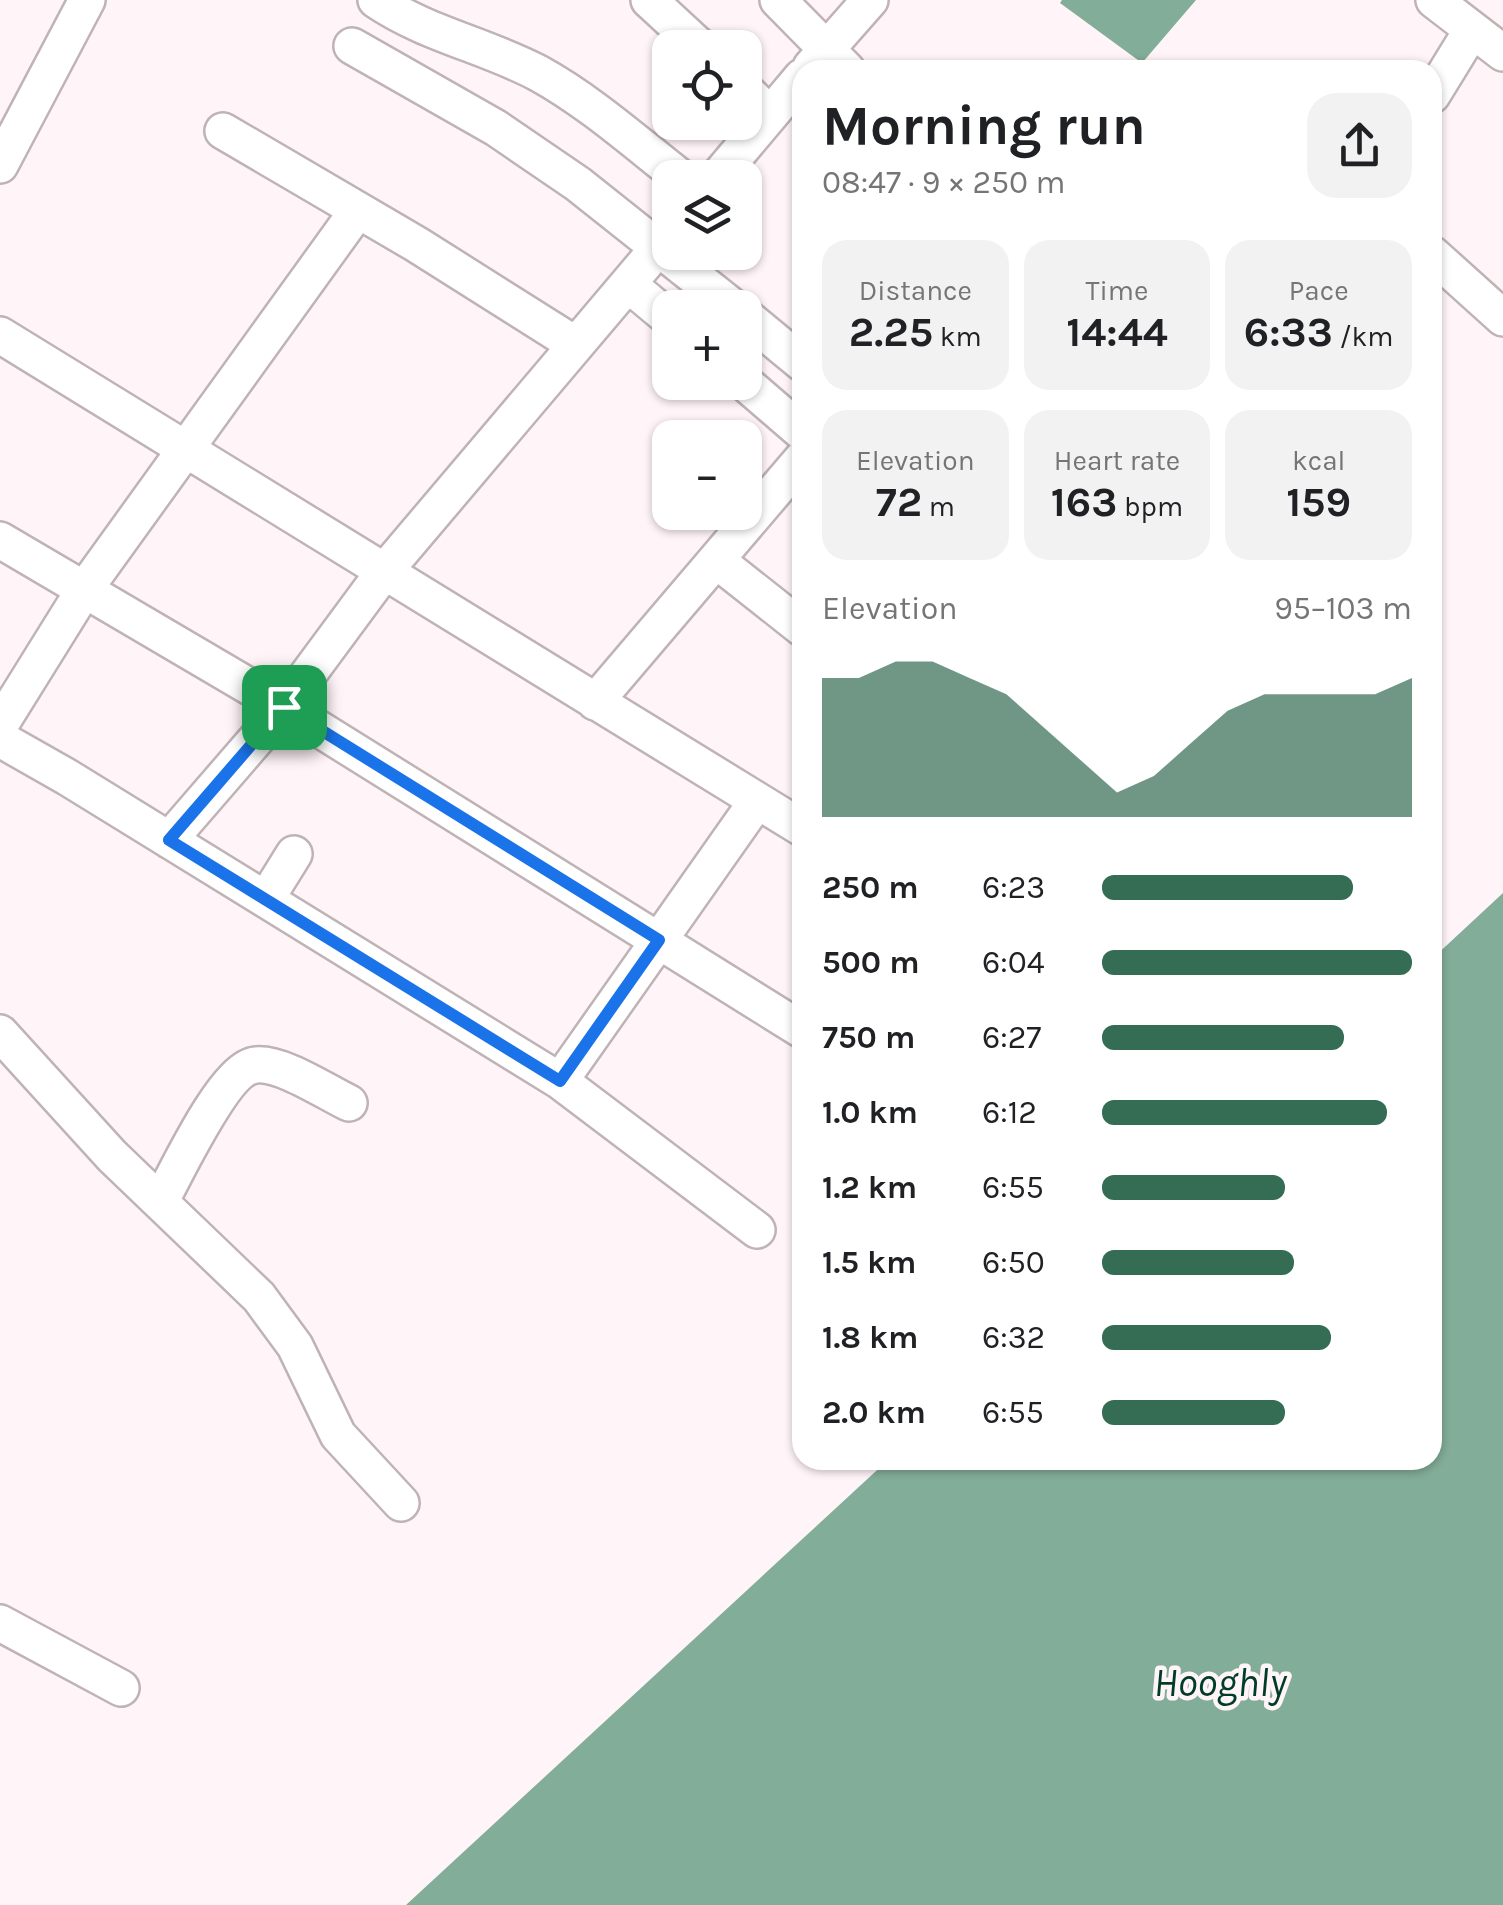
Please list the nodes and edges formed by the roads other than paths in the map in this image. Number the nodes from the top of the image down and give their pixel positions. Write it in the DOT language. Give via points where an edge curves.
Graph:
graph roads {
  1 [pos="88,0"];
  2 [pos="376,0"];
  3 [pos="649,0"];
  4 [pos="778,0"];
  5 [pos="870,0"];
  6 [pos="1434,0"];
  7 [pos="682,30"];
  8 [pos="1472,30"];
  9 [pos="352,46"];
  10 [pos="1503,54"];
  11 [pos="817,60"];
  12 [pos="826,60"];
  13 [pos="1442,79"];
  14 [pos="792,83"];
  15 [pos="762,100"];
  16 [pos="223,131"];
  17 [pos="658,160"];
  18 [pos="0,165"];
  19 [pos="358,210"];
  20 [pos="652,232"];
  21 [pos="652,255"];
  22 [pos="1442,263"];
  23 [pos="695,270"];
  24 [pos="628,284"];
  25 [pos="715,290"];
  26 [pos="652,305"];
  27 [pos="1503,318"];
  28 [pos="762,330"];
  29 [pos="0,335"];
  30 [pos="576,345"];
  31 [pos="792,355"];
  32 [pos="762,398"];
  33 [pos="792,423"];
  34 [pos="188,449"];
  35 [pos="792,471"];
  36 [pos="0,540"];
  37 [pos="716,560"];
  38 [pos="383,573"];
  39 [pos="84,590"];
  40 [pos="792,620"];
  41 [pos="595,702"];
  42 [pos="284,707"];
  43 [pos="0,725"];
  44 [pos="0,739"];
  45 [pos="757,801"];
  46 [pos="792,822"];
  47 [pos="169,840"];
  48 [pos="294,854"];
  49 [pos="266,900"];
  50 [pos="659,940"];
  51 [pos="792,1024"];
  52 [pos="0,1032"];
  53 [pos="560,1081"];
  54 [pos="349,1103"];
  55 [pos="160,1202"];
  56 [pos="757,1230"];
  57 [pos="401,1503"];
  58 [pos="0,1623"];
  59 [pos="120,1688"];
  1 -- 18 [label="street"];
  2 -- 17 [label="street" via="405,20 537,72"];
  3 -- 7 [label="street"];
  4 -- 11 [label="street"];
  5 -- 12 [label="street"];
  6 -- 8 [label="street"];
  8 -- 10 [label="street"];
  8 -- 13 [label="street"];
  9 -- 20 [label="street" via="496,128"];
  14 -- 15 [label="street"];
  16 -- 19 [label="street"];
  19 -- 30 [label="street"];
  19 -- 34 [label="street"];
  21 -- 24 [label="street"];
  22 -- 27 [label="street"];
  23 -- 25 [label="street"];
  24 -- 26 [label="street"];
  24 -- 30 [label="street"];
  28 -- 31 [label="street"];
  29 -- 34 [label="street"];
  30 -- 38 [label="street"];
  32 -- 33 [label="street"];
  34 -- 38 [label="street"];
  34 -- 39 [label="street"];
  35 -- 37 [label="street"];
  36 -- 39 [label="street"];
  37 -- 40 [label="street"];
  37 -- 41 [label="street"];
  38 -- 41 [label="street"];
  38 -- 42 [label="street"];
  39 -- 42 [label="street"];
  39 -- 43 [label="street"];
  41 -- 45 [label="street"];
  42 -- 47 [label="street"];
  42 -- 50 [label="street"];
  44 -- 47 [label="street"];
  45 -- 46 [label="street"];
  45 -- 50 [label="street"];
  47 -- 49 [label="street"];
  48 -- 49 [label="street"];
  49 -- 53 [label="street"];
  50 -- 51 [label="street"];
  50 -- 53 [label="street"];
  52 -- 55 [label="street"];
  53 -- 56 [label="street"];
  54 -- 55 [label="street" via="281,1069 256,1064 240,1072"];
  55 -- 57 [label="street" via="259,1297 296,1346 338,1435"];
  58 -- 59 [label="street"];
}
